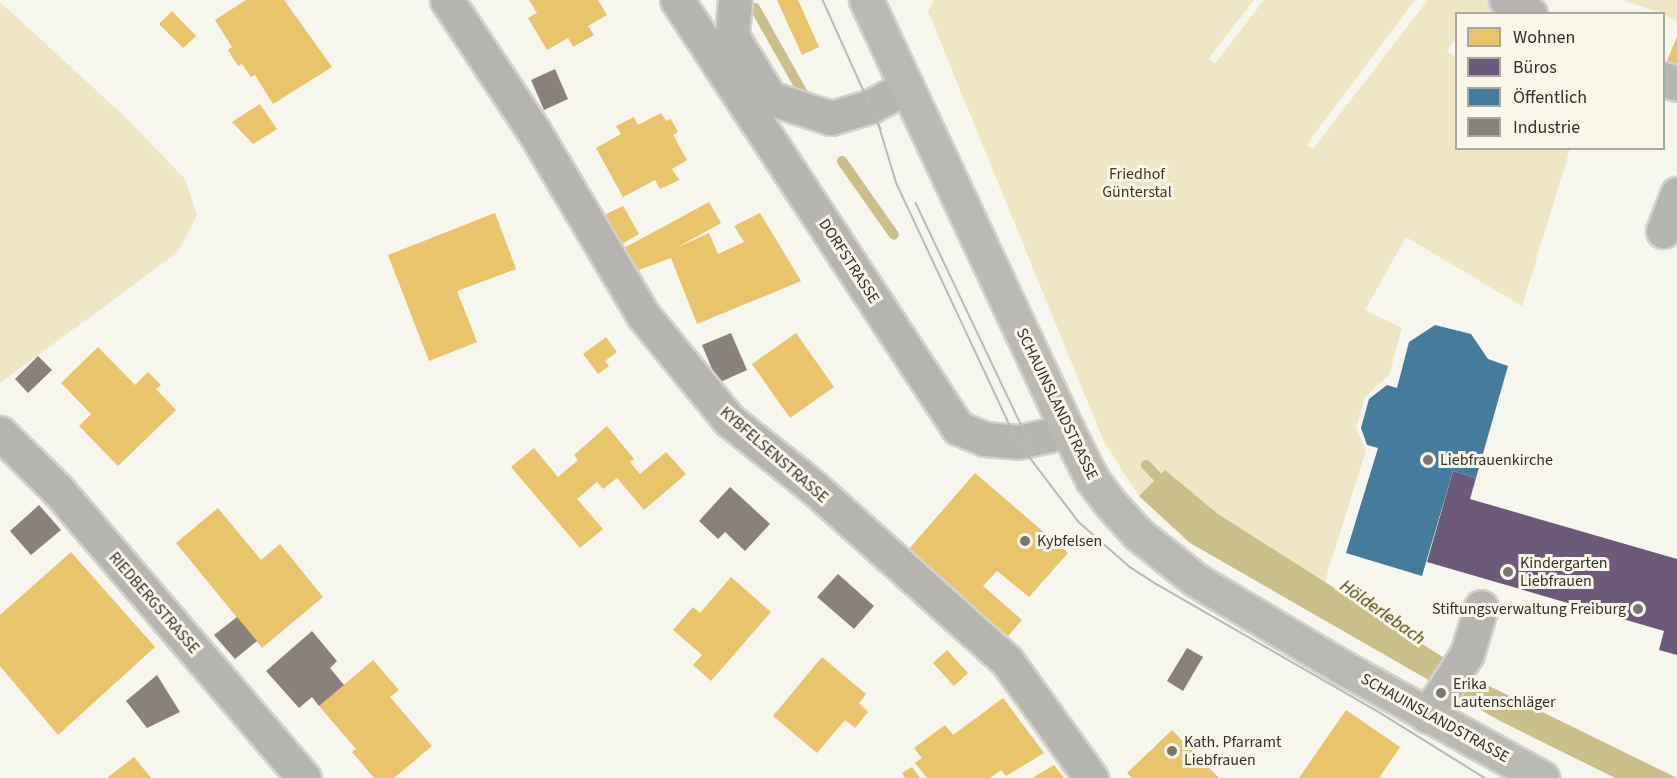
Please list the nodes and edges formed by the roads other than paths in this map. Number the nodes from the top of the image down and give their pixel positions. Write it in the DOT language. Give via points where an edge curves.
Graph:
graph roads {
  1 [pos="447,0"];
  2 [pos="677,0"];
  3 [pos="735,0"];
  4 [pos="866,0"];
  5 [pos="1506,0"];
  6 [pos="1527,12"];
  7 [pos="905,88"];
  8 [pos="1677,194"];
  9 [pos="1663,231"];
  10 [pos="1068,431"];
  11 [pos="0,433"];
  12 [pos="1481,608"];
  13 [pos="1435,706"];
  14 [pos="304,778"];
  15 [pos="1091,778"];
  16 [pos="1542,778"];
  1 -- 15 [label="street, KYBFELSENSTRASSE" via="535,133 643,315 729,420 812,486 1006,661"];
  2 -- 10 [label="street, DORFSTRASSE" via="958,428 985,439 1018,442"];
  3 -- 7 [label="street" via="732,36 770,98 831,118 871,106"];
  4 -- 7 [label="main road, SCHAUINSLANDSTRASSE"];
  5 -- 6 [label="street"];
  7 -- 10 [label="main road, SCHAUINSLANDSTRASSE"];
  8 -- 9 [label="street"];
  10 -- 13 [label="main road, SCHAUINSLANDSTRASSE" via="1092,479 1110,503 1138,534 1176,565 1245,610"];
  11 -- 14 [label="street, RIEDBERGSTRASSE" via="57,489"];
  12 -- 13 [label="street" via="1467,654"];
  13 -- 16 [label="main road, SCHAUINSLANDSTRASSE"];
}
